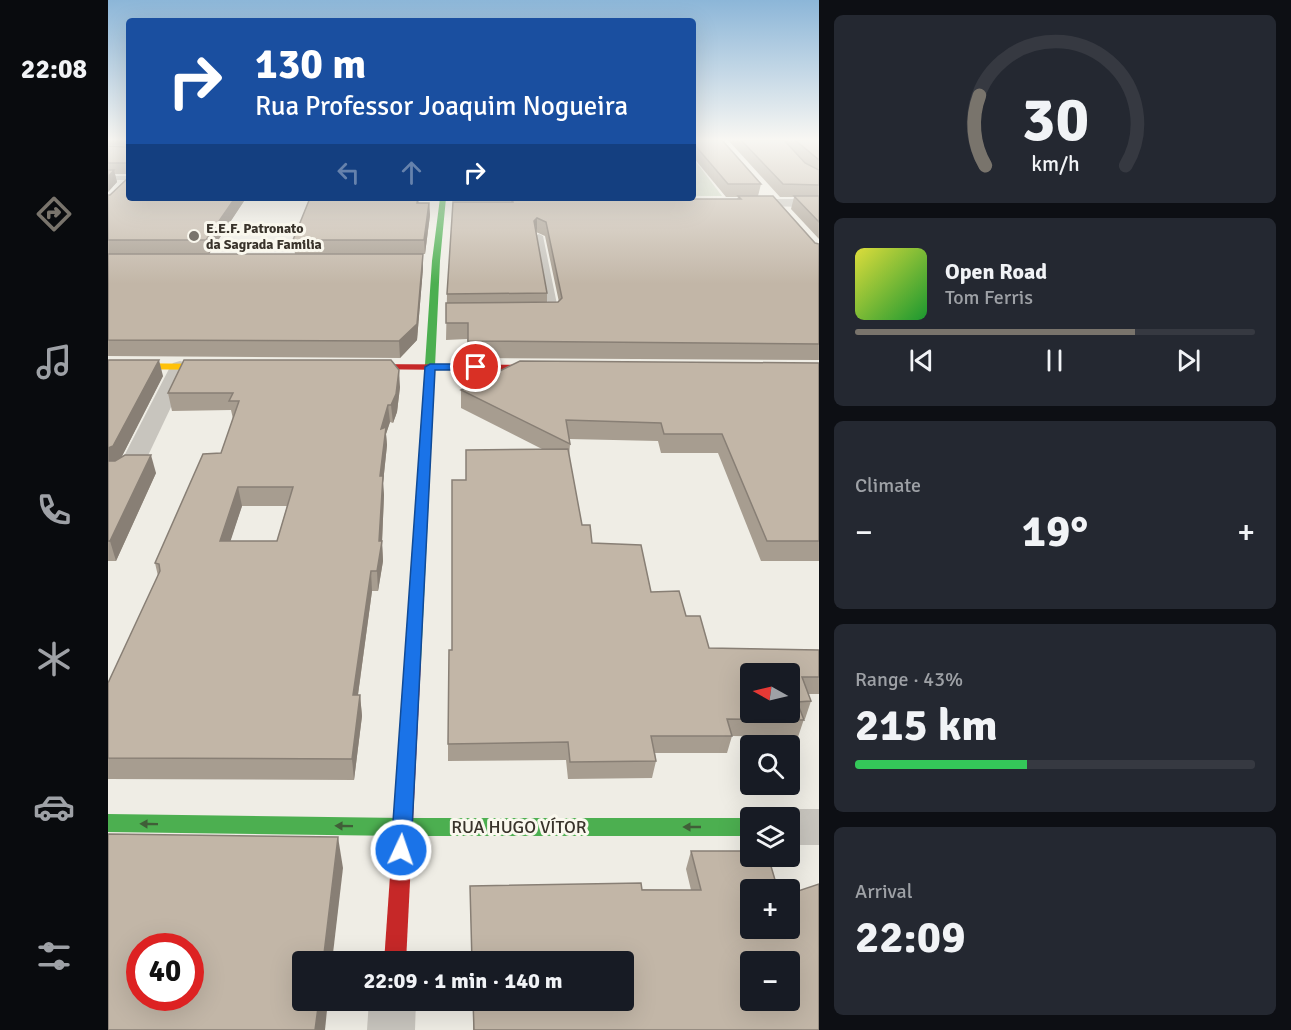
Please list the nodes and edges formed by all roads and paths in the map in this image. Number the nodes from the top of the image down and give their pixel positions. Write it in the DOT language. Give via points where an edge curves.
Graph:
graph roads {
  1 [pos="121,188"];
  2 [pos="763,189"];
  3 [pos="115,195"];
  4 [pos="447,201"];
  5 [pos="725,202"];
  6 [pos="772,202"];
  7 [pos="819,203"];
  8 [pos="787,219"];
  9 [pos="539,236"];
  10 [pos="543,314"];
  11 [pos="108,366"];
  12 [pos="180,367"];
  13 [pos="239,367"];
  14 [pos="335,367"];
  15 [pos="430,367"];
  16 [pos="572,368"];
  17 [pos="128,466"];
  18 [pos="108,823"];
  19 [pos="402,827"];
  20 [pos="740,827"];
  21 [pos="800,827"];
  22 [pos="819,827"];
  23 [pos="396,951"];
  24 [pos="392,1011"];
  25 [pos="391,1030"];
  1 -- 3 [label="street"];
  2 -- 6 [label="street"];
  4 -- 15 [label="street" via="430,261 439,315"];
  5 -- 6 [label="street"];
  6 -- 7 [label="street"];
  6 -- 8 [label="street"];
  9 -- 10 [label="lane" via="554,314"];
  11 -- 12 [label="street"];
  12 -- 13 [label="street"];
  12 -- 17 [label="street"];
  14 -- 15 [label="street"];
  15 -- 16 [label="street"];
  15 -- 19 [label="street"];
  19 -- 18 [label="street, RUA HUGO VÍTOR, one-way"];
  20 -- 19 [label="street, RUA HUGO VÍTOR, one-way"];
  19 -- 23 [label="street"];
  21 -- 22 [label="street"];
  24 -- 25 [label="street"];
}
